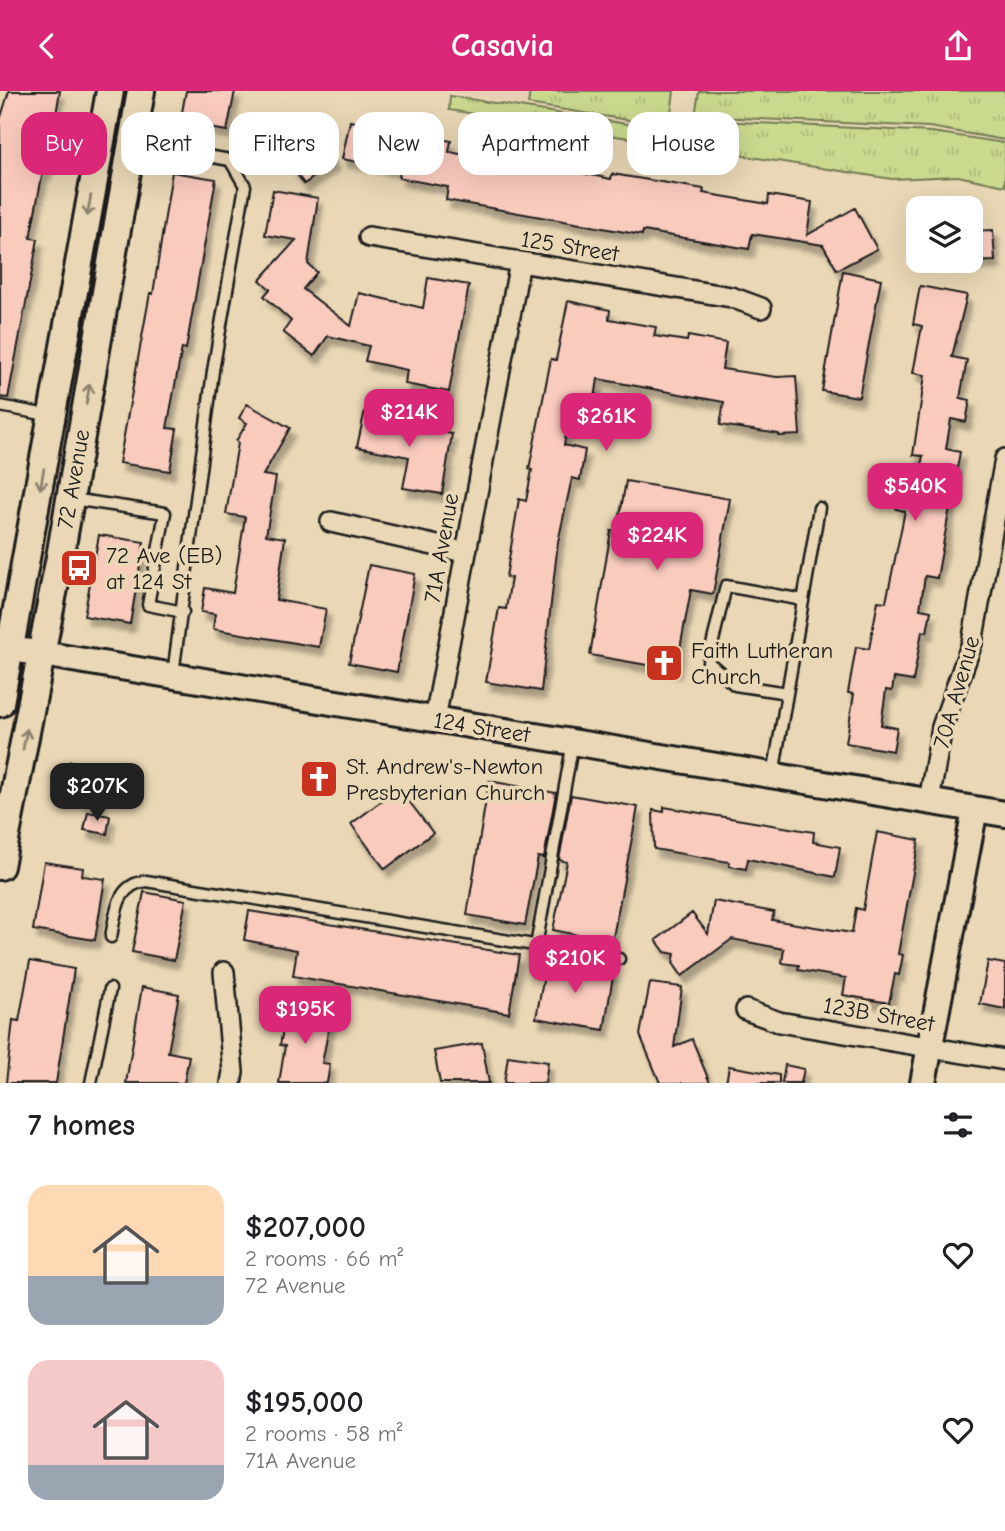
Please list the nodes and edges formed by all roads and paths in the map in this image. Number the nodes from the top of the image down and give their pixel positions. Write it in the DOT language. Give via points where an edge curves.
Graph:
graph roads {
  1 [pos="110,91"];
  2 [pos="141,91"];
  3 [pos="137,112"];
  4 [pos="215,157"];
  5 [pos="126,175"];
  6 [pos="369,237"];
  7 [pos="520,262"];
  8 [pos="761,308"];
  9 [pos="0,406"];
  10 [pos="52,416"];
  11 [pos="1005,459"];
  12 [pos="70,498"];
  13 [pos="819,508"];
  14 [pos="331,522"];
  15 [pos="464,552"];
  16 [pos="803,600"];
  17 [pos="183,612"];
  18 [pos="5,648"];
  19 [pos="41,654"];
  20 [pos="173,675"];
  21 [pos="787,693"];
  22 [pos="0,703"];
  23 [pos="435,719"];
  24 [pos="573,742"];
  25 [pos="773,775"];
  26 [pos="929,801"];
  27 [pos="975,809"];
  28 [pos="1005,814"];
  29 [pos="0,866"];
  30 [pos="111,937"];
  31 [pos="536,946"];
  32 [pos="619,959"];
  33 [pos="224,972"];
  34 [pos="110,989"];
  35 [pos="746,1010"];
  36 [pos="930,1048"];
  37 [pos="1005,1061"];
  38 [pos="91,1083"];
  39 [pos="231,1083"];
  40 [pos="923,1083"];
  1 -- 10 [label="main road, 72 Avenue, one-way"];
  2 -- 3 [label="main road, 72 Avenue"];
  4 -- 17 [label="lane" via="230,160 244,186 213,371"];
  12 -- 5 [label="main road, 72 Avenue, one-way"];
  6 -- 7 [label="street, 125 Street"];
  7 -- 8 [label="street, 125 Street" via="731,297"];
  7 -- 15 [label="street, 71A Avenue"];
  9 -- 10 [label="lane"];
  10 -- 18 [label="main road, 72 Avenue, one-way"];
  11 -- 26 [label="street, 70A Avenue" via="972,643 942,727"];
  12 -- 17 [label="lane" via="165,513 148,605"];
  12 -- 19 [label="main road, 72 Avenue"];
  13 -- 16 [label="lane"];
  14 -- 15 [label="street"];
  15 -- 23 [label="street, 71A Avenue"];
  16 -- 21 [label="lane"];
  16 -- 21 [label="lane" via="726,586 708,662 735,685"];
  17 -- 20 [label="lane"];
  18 -- 19 [label="street, 124 Street"];
  18 -- 22 [label="main road, 72 Avenue"];
  19 -- 20 [label="street, 124 Street"];
  29 -- 19 [label="main road, 72 Avenue, one-way"];
  20 -- 23 [label="street, 124 Street"];
  21 -- 25 [label="lane"];
  23 -- 24 [label="street, 124 Street"];
  24 -- 25 [label="street, 124 Street"];
  24 -- 31 [label="lane"];
  25 -- 26 [label="street, 124 Street"];
  26 -- 27 [label="street, 124 Street"];
  27 -- 28 [label="street, 124 Street"];
  27 -- 36 [label="street"];
  30 -- 31 [label="lane" via="122,894 134,883 146,881"];
  31 -- 32 [label="lane"];
  33 -- 39 [label="street"];
  34 -- 38 [label="lane"];
  35 -- 36 [label="street, 123B Street" via="779,1021"];
  36 -- 37 [label="street, 123B Street"];
  36 -- 40 [label="street"];
}
